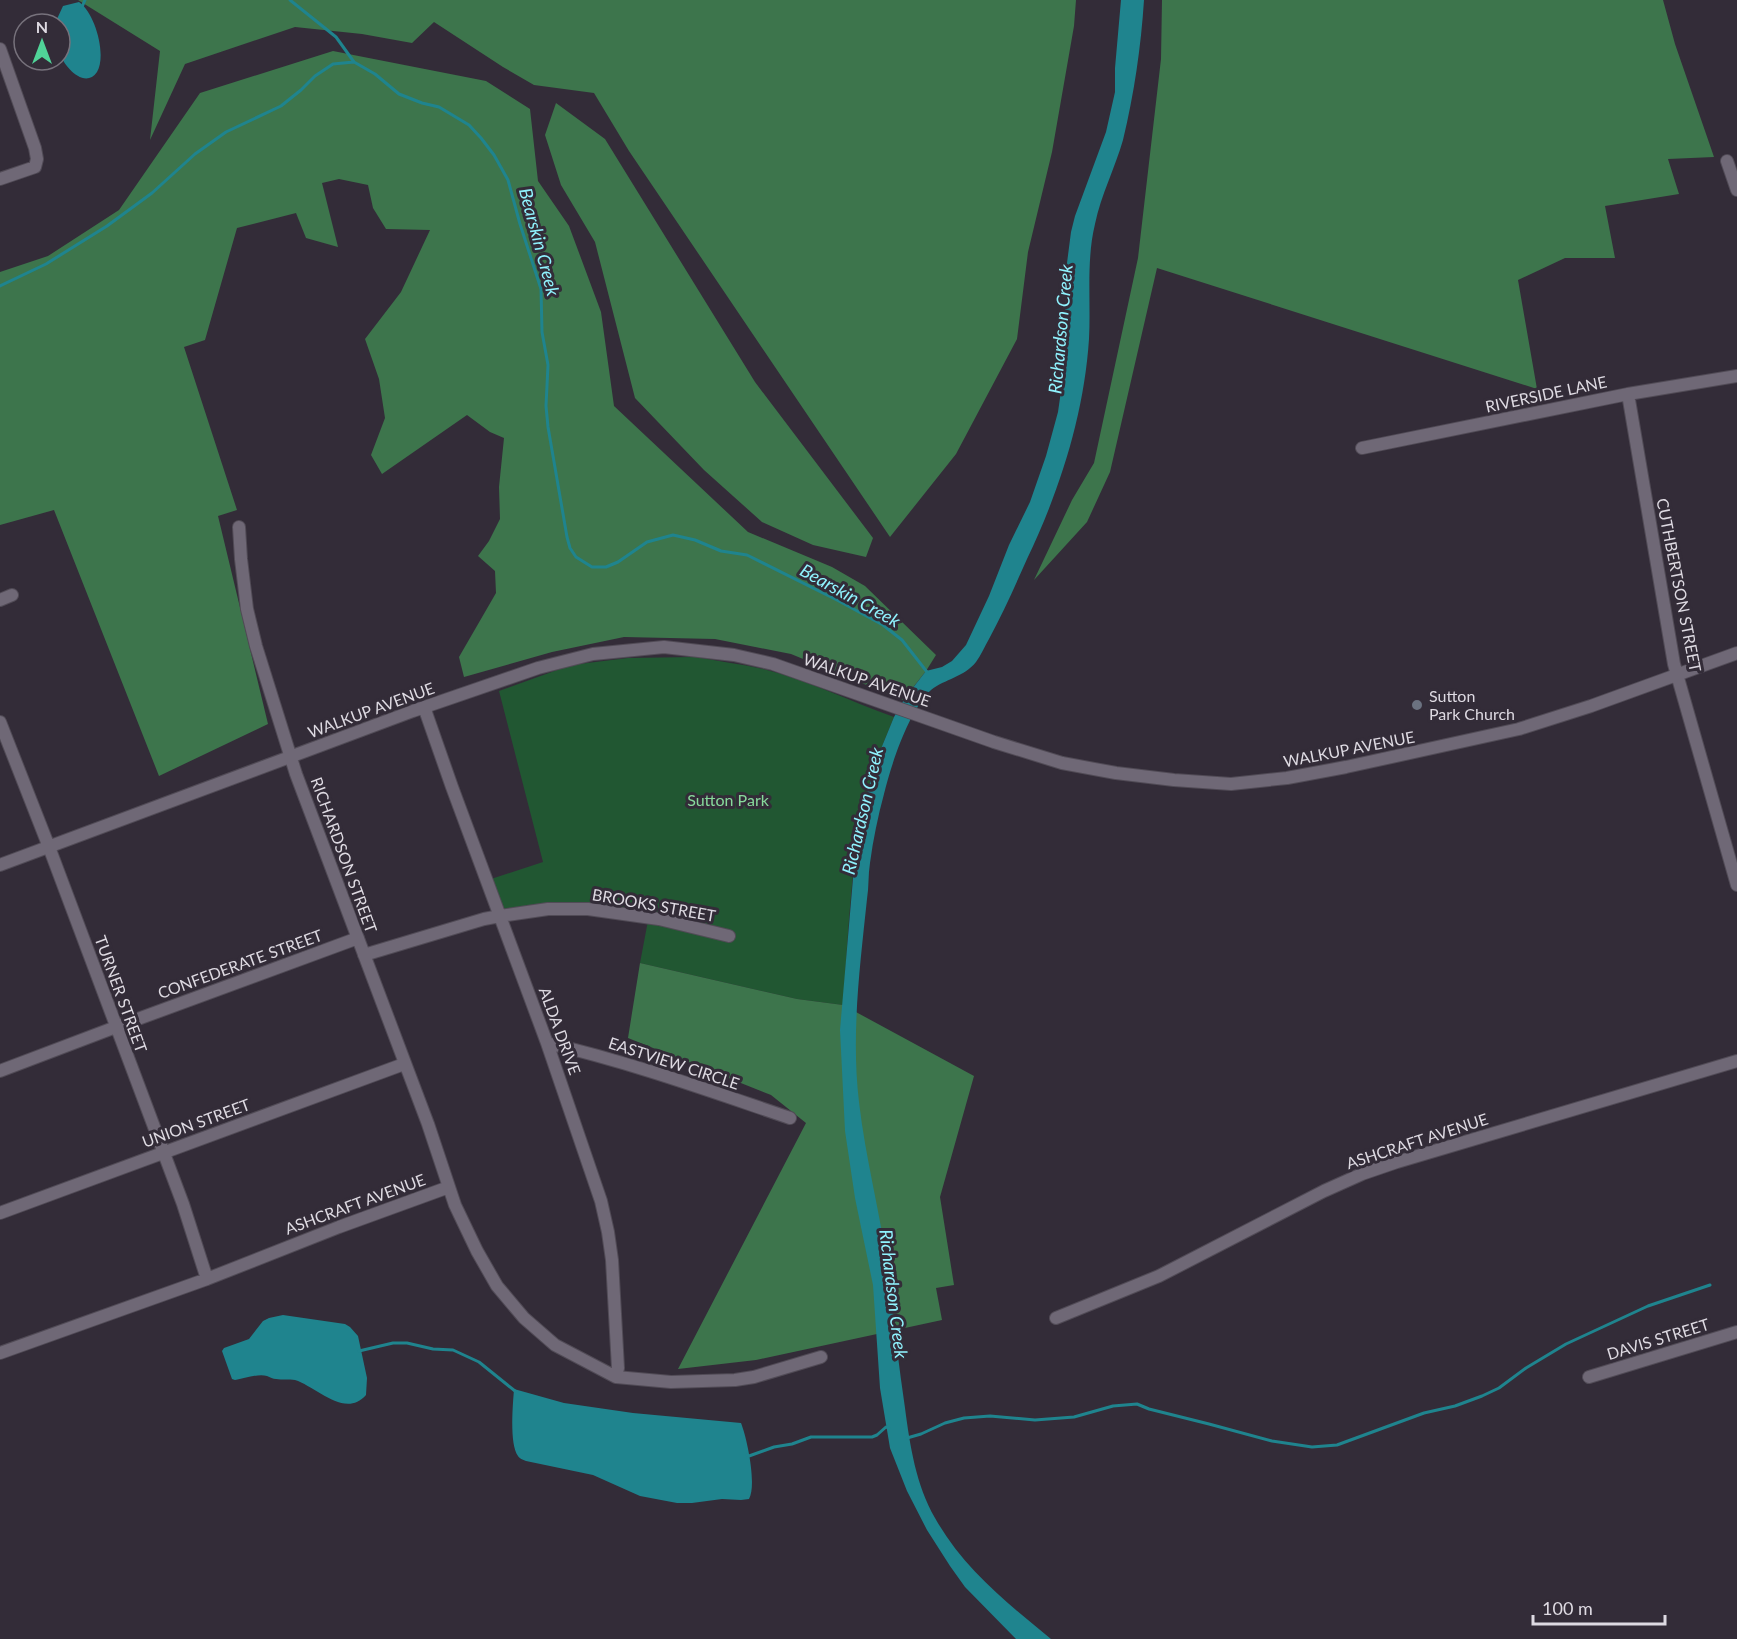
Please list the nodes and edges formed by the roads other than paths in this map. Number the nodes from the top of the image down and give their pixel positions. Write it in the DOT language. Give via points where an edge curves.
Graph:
graph roads {
  1 [pos="0,49"];
  2 [pos="1727,161"];
  3 [pos="0,179"];
  4 [pos="1737,190"];
  5 [pos="1737,376"];
  6 [pos="1628,394"];
  7 [pos="1362,448"];
  8 [pos="239,527"];
  9 [pos="1737,653"];
  10 [pos="1677,674"];
  11 [pos="424,707"];
  12 [pos="1,730"];
  13 [pos="291,757"];
  14 [pos="49,847"];
  15 [pos="0,865"];
  16 [pos="1737,885"];
  17 [pos="500,915"];
  18 [pos="729,936"];
  19 [pos="358,938"];
  20 [pos="364,955"];
  21 [pos="116,1027"];
  22 [pos="547,1043"];
  23 [pos="1737,1061"];
  24 [pos="404,1064"];
  25 [pos="0,1071"];
  26 [pos="790,1118"];
  27 [pos="162,1152"];
  28 [pos="449,1187"];
  29 [pos="0,1213"];
  30 [pos="207,1279"];
  31 [pos="1056,1318"];
  32 [pos="1737,1332"];
  33 [pos="0,1353"];
  34 [pos="821,1357"];
  35 [pos="616,1377"];
  36 [pos="1589,1377"];
  1 -- 3 [label="street" via="37,159 35,167"];
  2 -- 4 [label="street"];
  5 -- 6 [label="street, RIVERSIDE LANE"];
  6 -- 7 [label="street, RIVERSIDE LANE"];
  6 -- 10 [label="street, CUTHBERTSON STREET"];
  8 -- 13 [label="street, RICHARDSON STREET" via="249,618"];
  9 -- 10 [label="street, WALKUP AVENUE"];
  10 -- 11 [label="street, WALKUP AVENUE" via="1566,715 1500,734 1306,775 1231,784 1174,780 1062,763 772,664 664,647 592,654"];
  10 -- 16 [label="street, CUTHBERTSON STREET"];
  11 -- 13 [label="street, WALKUP AVENUE"];
  11 -- 17 [label="street, ALDA DRIVE"];
  12 -- 14 [label="street, TURNER STREET"];
  13 -- 14 [label="street, WALKUP AVENUE"];
  13 -- 19 [label="street, RICHARDSON STREET"];
  14 -- 15 [label="street, WALKUP AVENUE"];
  14 -- 21 [label="street, TURNER STREET"];
  17 -- 18 [label="street, BROOKS STREET" via="588,909 660,919"];
  17 -- 20 [label="street, BROOKS STREET"];
  17 -- 22 [label="street, ALDA DRIVE"];
  19 -- 20 [label="street, RICHARDSON STREET"];
  19 -- 21 [label="street, CONFEDERATE STREET"];
  20 -- 24 [label="street, RICHARDSON STREET"];
  21 -- 25 [label="street, CONFEDERATE STREET"];
  21 -- 27 [label="street, TURNER STREET"];
  22 -- 26 [label="street, EASTVIEW CIRCLE" via="664,1075"];
  22 -- 35 [label="street, ALDA DRIVE" via="608,1232"];
  23 -- 31 [label="street, ASHCRAFT AVENUE" via="1362,1174 1159,1276"];
  24 -- 27 [label="street, UNION STREET"];
  24 -- 28 [label="street, RICHARDSON STREET"];
  27 -- 29 [label="street, UNION STREET"];
  27 -- 30 [label="street, TURNER STREET"];
  28 -- 30 [label="street, ASHCRAFT AVENUE"];
  28 -- 35 [label="street, ASHCRAFT AVENUE" via="497,1286 524,1318 555,1345"];
  30 -- 33 [label="street, ASHCRAFT AVENUE"];
  32 -- 36 [label="street, DAVIS STREET"];
  34 -- 35 [label="street, ASHCRAFT AVENUE" via="735,1380 671,1382"];
}
